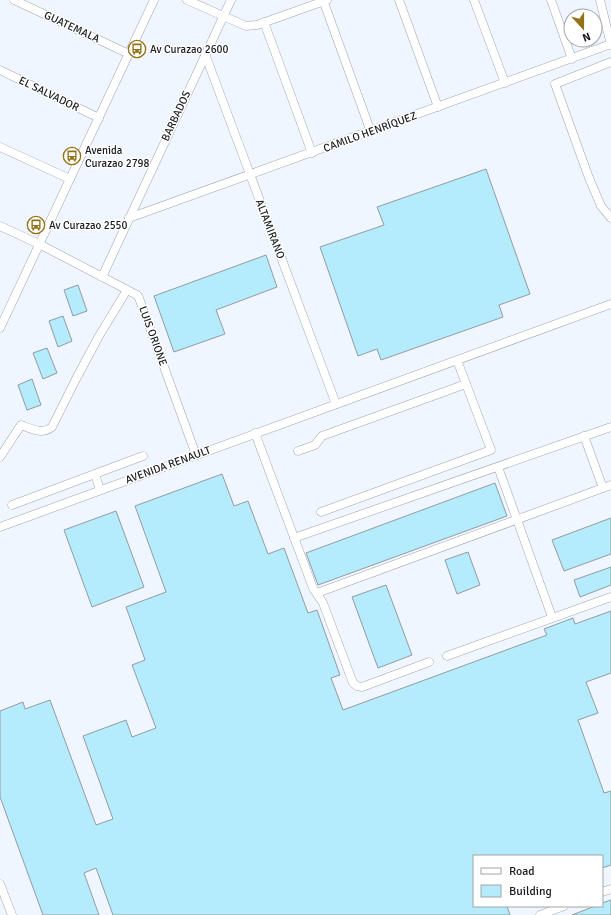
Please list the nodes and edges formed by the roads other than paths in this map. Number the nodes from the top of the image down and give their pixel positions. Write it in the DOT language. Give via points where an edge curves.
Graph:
graph roads {
  1 [pos="14,0"];
  2 [pos="154,0"];
  3 [pos="187,0"];
  4 [pos="231,0"];
  5 [pos="325,0"];
  6 [pos="399,0"];
  7 [pos="474,0"];
  8 [pos="550,0"];
  9 [pos="600,0"];
  10 [pos="223,16"];
  11 [pos="264,22"];
  12 [pos="611,44"];
  13 [pos="129,54"];
  14 [pos="205,54"];
  15 [pos="572,59"];
  16 [pos="611,62"];
  17 [pos="0,70"];
  18 [pos="505,83"];
  19 [pos="438,107"];
  20 [pos="99,118"];
  21 [pos="371,132"];
  22 [pos="0,147"];
  23 [pos="312,153"];
  24 [pos="250,176"];
  25 [pos="70,179"];
  26 [pos="129,218"];
  27 [pos="611,218"];
  28 [pos="0,226"];
  29 [pos="39,244"];
  30 [pos="102,276"];
  31 [pos="127,290"];
  32 [pos="611,304"];
  33 [pos="0,328"];
  34 [pos="457,360"];
  35 [pos="466,384"];
  36 [pos="336,404"];
  37 [pos="611,427"];
  38 [pos="255,434"];
  39 [pos="584,436"];
  40 [pos="298,451"];
  41 [pos="196,455"];
  42 [pos="143,456"];
  43 [pos="0,457"];
  44 [pos="498,467"];
  45 [pos="95,474"];
  46 [pos="607,487"];
  47 [pos="100,490"];
  48 [pos="12,505"];
  49 [pos="321,512"];
  50 [pos="516,519"];
  51 [pos="0,527"];
  52 [pos="294,538"];
  53 [pos="317,593"];
  54 [pos="611,597"];
  55 [pos="552,617"];
  56 [pos="447,656"];
  57 [pos="429,662"];
  58 [pos="0,884"];
  59 [pos="561,907"];
  60 [pos="12,915"];
  61 [pos="540,915"];
  1 -- 13 [label="street, GUATEMALA"];
  2 -- 13 [label="street"];
  3 -- 10 [label="street"];
  4 -- 10 [label="street, BARBADOS"];
  5 -- 11 [label="street"];
  5 -- 21 [label="street"];
  6 -- 19 [label="street"];
  7 -- 18 [label="street"];
  8 -- 15 [label="street"];
  9 -- 12 [label="street"];
  10 -- 11 [label="street" via="246,26"];
  10 -- 14 [label="street, BARBADOS"];
  11 -- 23 [label="street"];
  12 -- 15 [label="street, CAMILO HENRÍQUEZ"];
  13 -- 20 [label="street"];
  14 -- 24 [label="street, ALTAMIRANO"];
  14 -- 26 [label="street, BARBADOS"];
  15 -- 18 [label="street, CAMILO HENRÍQUEZ"];
  16 -- 27 [label="street" via="556,84 600,206"];
  17 -- 20 [label="street, EL SALVADOR"];
  18 -- 19 [label="street, CAMILO HENRÍQUEZ"];
  19 -- 21 [label="street, CAMILO HENRÍQUEZ"];
  20 -- 25 [label="street"];
  21 -- 23 [label="street, CAMILO HENRÍQUEZ"];
  22 -- 25 [label="street"];
  23 -- 24 [label="street, CAMILO HENRÍQUEZ"];
  24 -- 26 [label="street, CAMILO HENRÍQUEZ"];
  24 -- 36 [label="street, ALTAMIRANO"];
  25 -- 29 [label="street"];
  26 -- 30 [label="street, BARBADOS"];
  28 -- 29 [label="street, LUIS ORIONE"];
  29 -- 30 [label="street, LUIS ORIONE"];
  29 -- 33 [label="street"];
  30 -- 31 [label="street, LUIS ORIONE"];
  31 -- 41 [label="street, LUIS ORIONE" via="139,298"];
  31 -- 43 [label="street" via="76,377 52,427 39,431 20,425"];
  32 -- 34 [label="street, AVENIDA RENAULT"];
  34 -- 35 [label="street"];
  34 -- 36 [label="street, AVENIDA RENAULT"];
  35 -- 40 [label="street" via="322,436 315,445"];
  35 -- 49 [label="street" via="491,450"];
  36 -- 38 [label="street, AVENIDA RENAULT"];
  37 -- 39 [label="street"];
  38 -- 41 [label="street, AVENIDA RENAULT"];
  38 -- 52 [label="street"];
  39 -- 44 [label="street"];
  39 -- 46 [label="street"];
  41 -- 47 [label="street, AVENIDA RENAULT"];
  42 -- 45 [label="street"];
  44 -- 50 [label="street"];
  44 -- 52 [label="street"];
  45 -- 47 [label="street"];
  45 -- 48 [label="street"];
  46 -- 50 [label="street"];
  47 -- 51 [label="street, AVENIDA RENAULT"];
  50 -- 53 [label="street"];
  50 -- 55 [label="street"];
  52 -- 53 [label="street"];
  53 -- 57 [label="street" via="353,683 357,686 362,687"];
  54 -- 55 [label="street"];
  55 -- 56 [label="street"];
  58 -- 60 [label="street"];
  59 -- 61 [label="street"];
}
